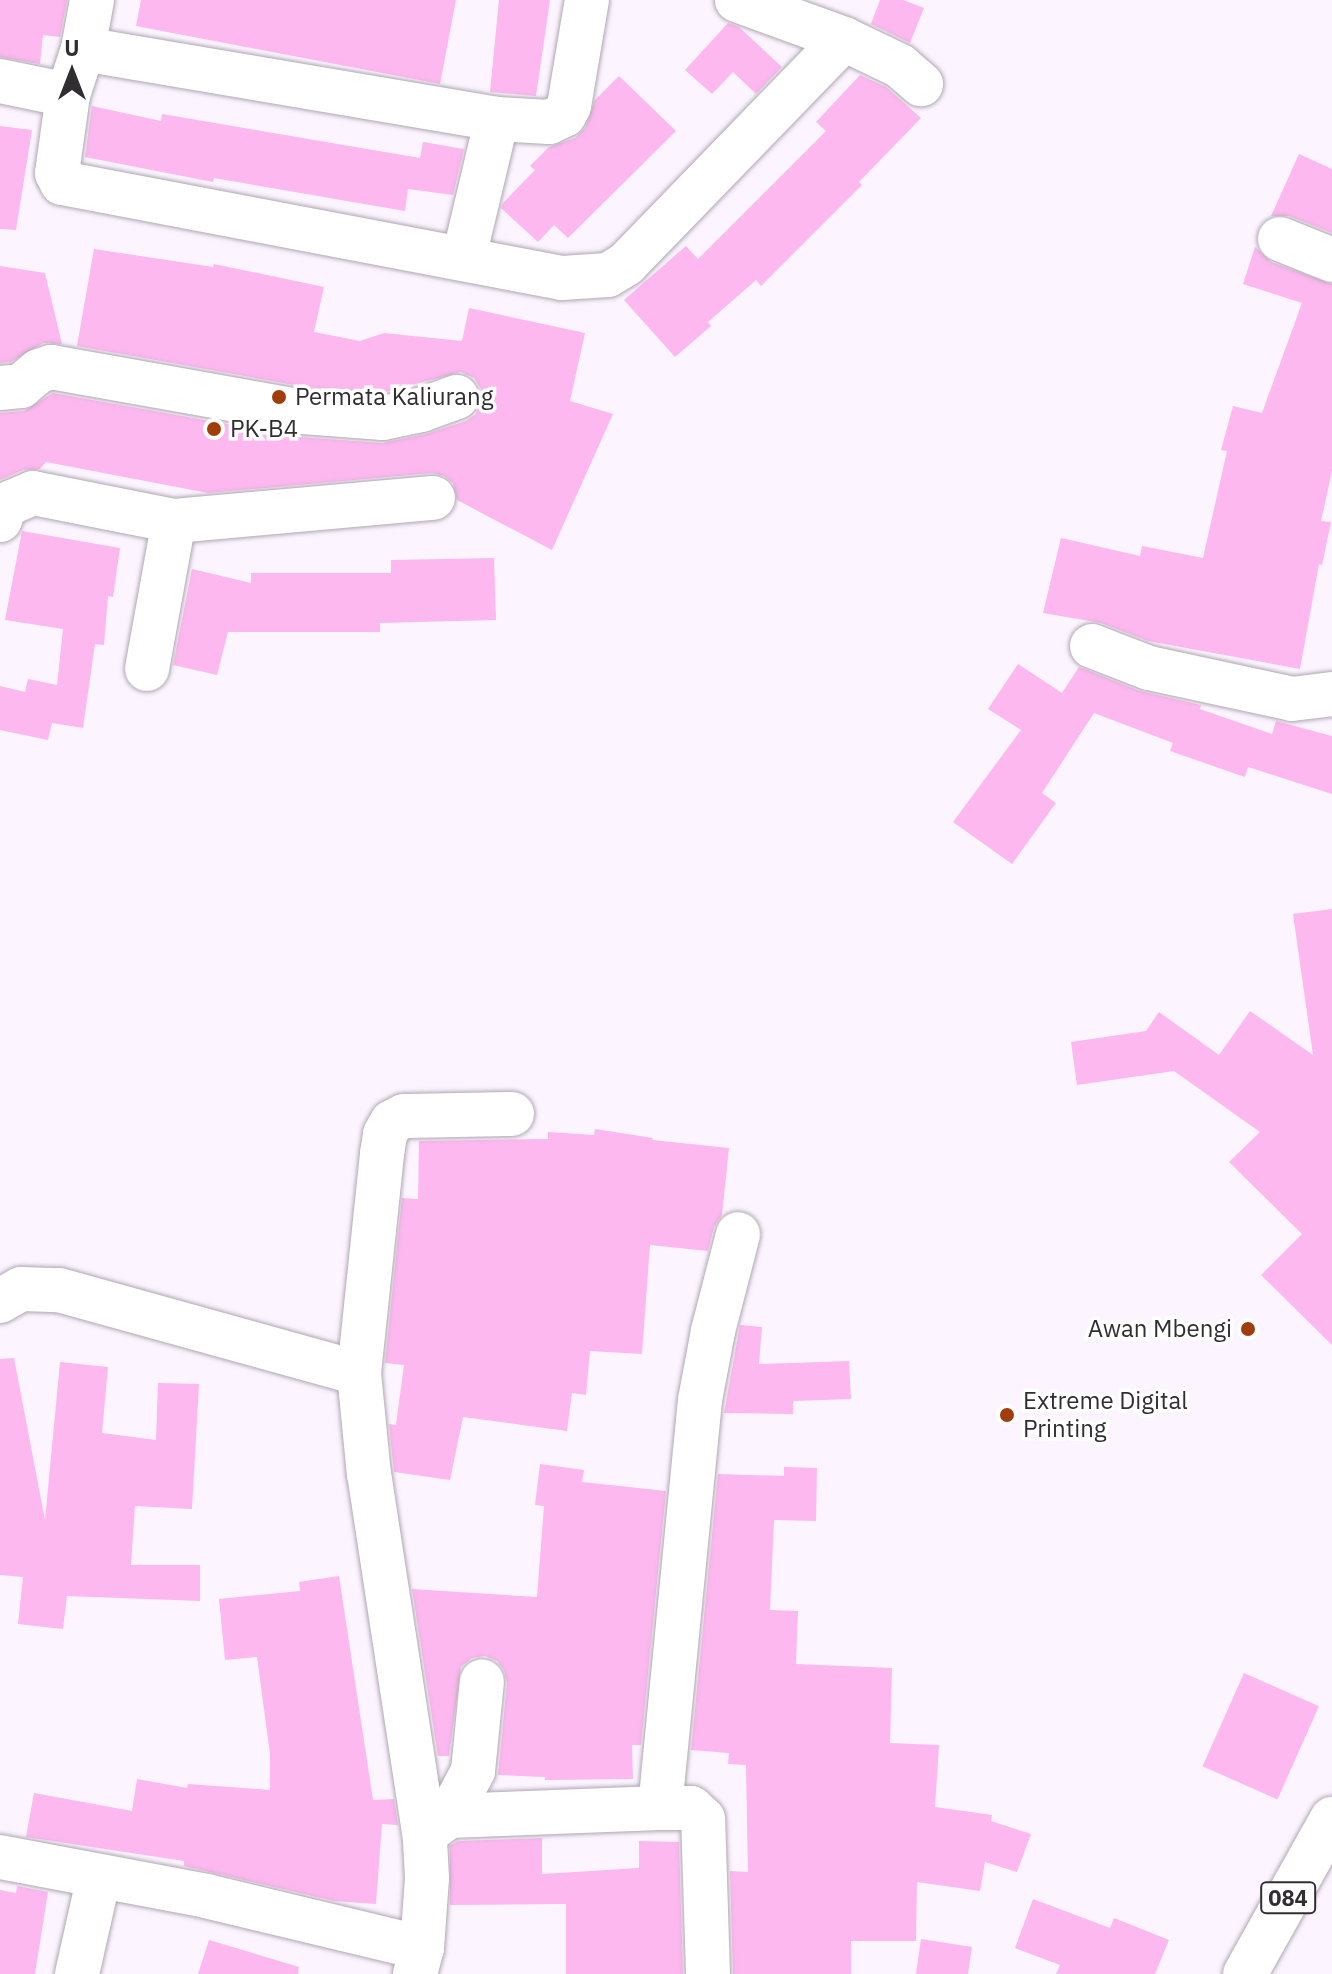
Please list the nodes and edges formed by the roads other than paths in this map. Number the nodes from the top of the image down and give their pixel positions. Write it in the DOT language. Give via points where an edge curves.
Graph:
graph roads {
  1 [pos="92,0"];
  2 [pos="587,0"];
  3 [pos="737,0"];
  4 [pos="844,39"];
  5 [pos="83,49"];
  6 [pos="0,81"];
  7 [pos="921,84"];
  8 [pos="68,95"];
  9 [pos="497,119"];
  10 [pos="1280,239"];
  11 [pos="464,257"];
  12 [pos="1332,260"];
  13 [pos="0,388"];
  14 [pos="457,397"];
  15 [pos="433,498"];
  16 [pos="0,520"];
  17 [pos="174,521"];
  18 [pos="1092,646"];
  19 [pos="147,669"];
  20 [pos="1332,694"];
  21 [pos="512,1114"];
  22 [pos="738,1234"];
  23 [pos="0,1301"];
  24 [pos="359,1373"];
  25 [pos="482,1681"];
  26 [pos="660,1808"];
  27 [pos="436,1825"];
  28 [pos="1328,1826"];
  29 [pos="0,1857"];
  30 [pos="99,1876"];
  31 [pos="419,1961"];
  32 [pos="1248,1969"];
  33 [pos="77,1974"];
  34 [pos="708,1974"];
  1 -- 5 [label="street"];
  2 -- 9 [label="street" via="564,115 549,122"];
  3 -- 4 [label="street"];
  4 -- 7 [label="street" via="900,66"];
  4 -- 11 [label="street" via="626,264 608,275 562,278"];
  5 -- 8 [label="street"];
  5 -- 9 [label="street"];
  6 -- 8 [label="street"];
  8 -- 11 [label="street" via="57,173 69,187"];
  9 -- 11 [label="street"];
  10 -- 12 [label="street"];
  13 -- 14 [label="street" via="21,386 51,367 303,412 383,418"];
  15 -- 17 [label="street"];
  16 -- 17 [label="street" via="12,502 33,493"];
  17 -- 19 [label="street"];
  18 -- 20 [label="street" via="1149,668 1292,699"];
  21 -- 24 [label="street" via="415,1114 392,1122 382,1154"];
  22 -- 26 [label="street" via="700,1400"];
  23 -- 24 [label="street" via="21,1289 59,1290"];
  24 -- 27 [label="street" via="369,1475"];
  25 -- 27 [label="street" via="473,1771"];
  26 -- 27 [label="street"];
  26 -- 34 [label="street" via="691,1808 703,1819"];
  27 -- 31 [label="street"];
  28 -- 32 [label="street, 084"];
  29 -- 30 [label="street"];
  30 -- 31 [label="street" via="206,1896"];
  30 -- 33 [label="street"];
}
